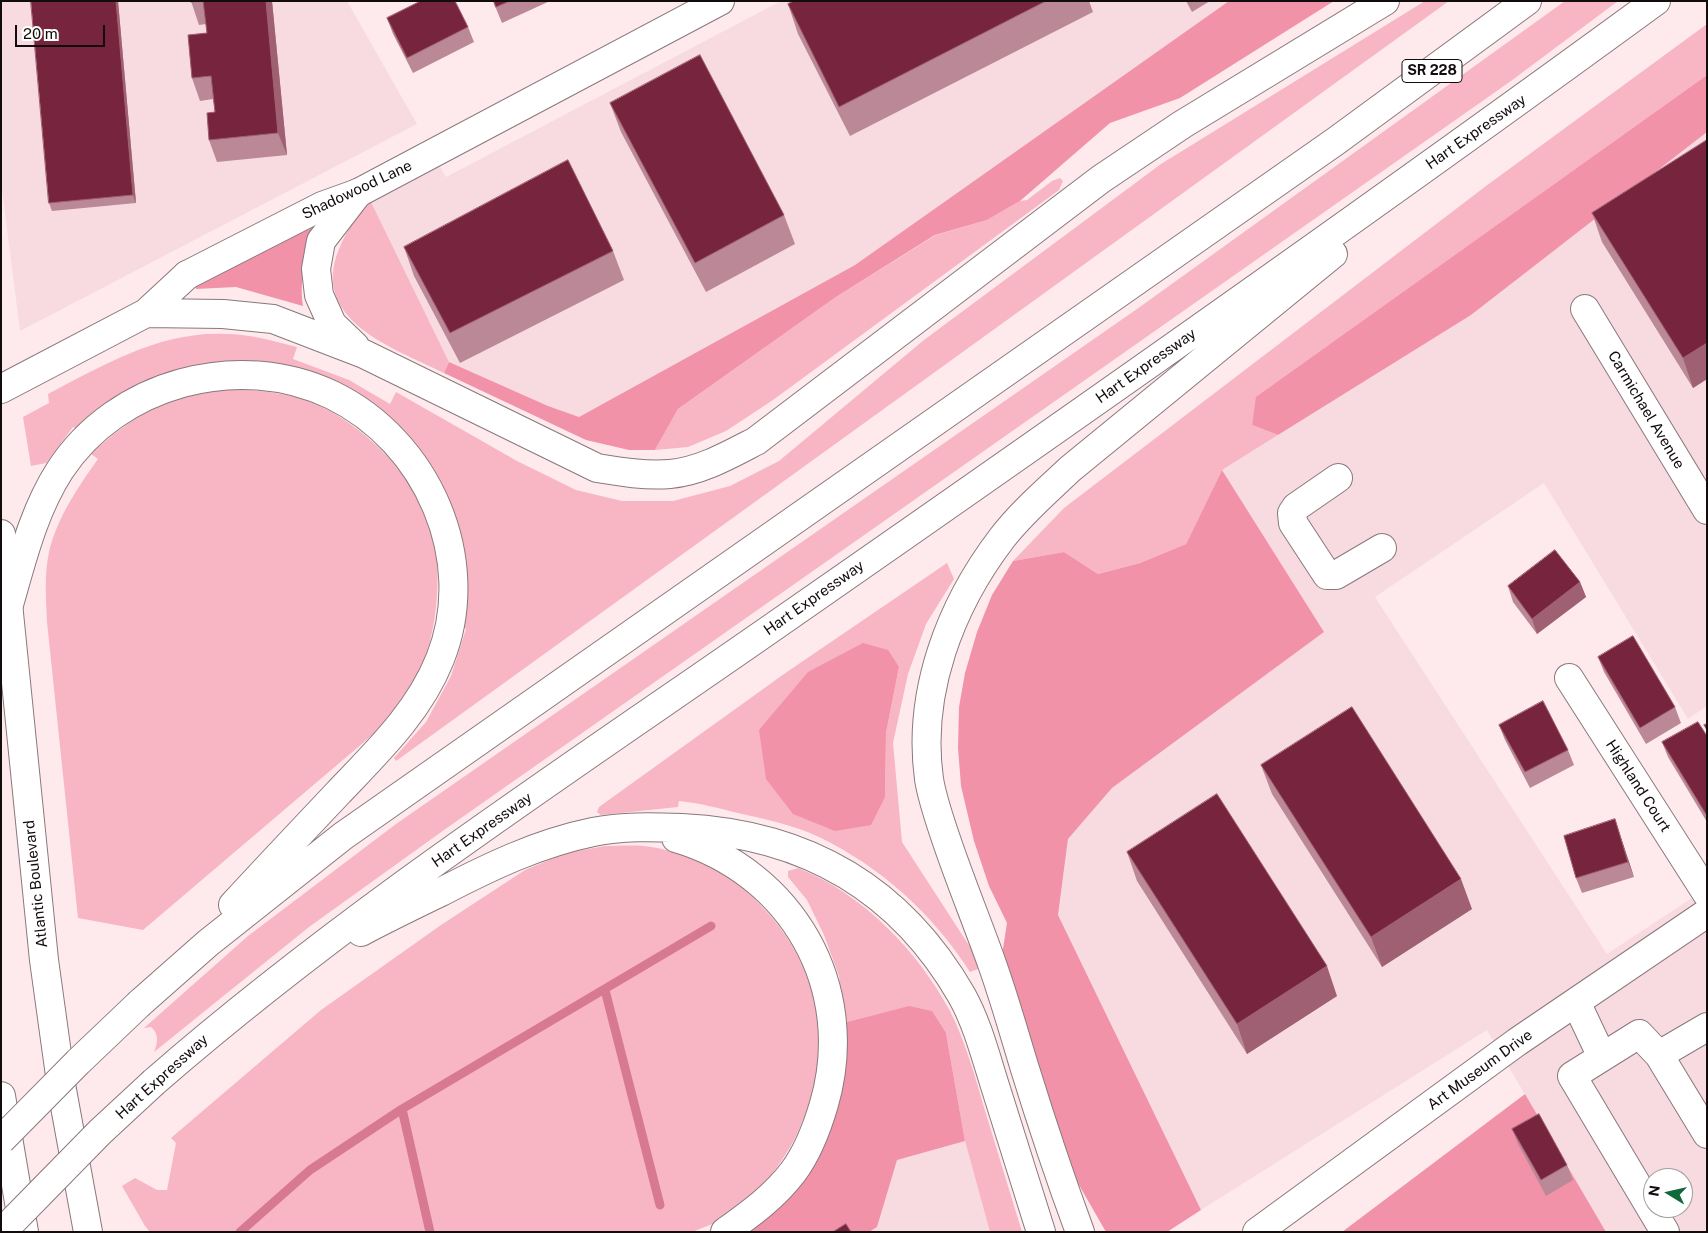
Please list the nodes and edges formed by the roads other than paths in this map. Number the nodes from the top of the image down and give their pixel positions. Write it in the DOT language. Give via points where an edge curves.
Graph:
graph roads {
  1 [pos="720,1"];
  2 [pos="1385,1"];
  3 [pos="1502,1"];
  4 [pos="1527,1"];
  5 [pos="1656,1"];
  6 [pos="1518,102"];
  7 [pos="1336,141"];
  8 [pos="358,193"];
  9 [pos="1585,309"];
  10 [pos="146,313"];
  11 [pos="364,354"];
  12 [pos="1,389"];
  13 [pos="1338,478"];
  14 [pos="1707,510"];
  15 [pos="1,534"];
  16 [pos="1382,548"];
  17 [pos="8,608"];
  18 [pos="1569,678"];
  19 [pos="626,828"];
  20 [pos="1707,894"];
  21 [pos="1707,914"];
  22 [pos="266,987"];
  23 [pos="1576,1002"];
  24 [pos="140,1003"];
  25 [pos="1707,1027"];
  26 [pos="1659,1055"];
  27 [pos="1602,1057"];
  28 [pos="1,1096"];
  29 [pos="1707,1134"];
  30 [pos="1,1140"];
  31 [pos="2,1232"];
  32 [pos="24,1232"];
  33 [pos="88,1232"];
  34 [pos="725,1232"];
  35 [pos="1041,1232"];
  36 [pos="1080,1232"];
  37 [pos="1257,1232"];
  38 [pos="1665,1232"];
  1 -- 8 [label="main road, Shadowood Lane"];
  2 -- 11 [label="main road" via="1183,124 1101,179 756,441 717,461 671,474 634,474 597,468"];
  3 -- 7 [label="main road"];
  4 -- 7 [label="main road, SR 228"];
  5 -- 6 [label="main road, Hart Expressway"];
  6 -- 22 [label="main road, Hart Expressway" via="1022,454 399,888"];
  6 -- 36 [label="main road" via="1031,505 977,574 950,628 930,694 926,738 929,781 961,886 992,963 1051,1152"];
  7 -- 24 [label="main road" via="343,836 208,943"];
  8 -- 10 [label="main road, Shadowood Lane" via="322,206 187,275"];
  8 -- 11 [label="main road" via="321,241 316,270 319,295 332,324"];
  9 -- 14 [label="main road, Carmichael Avenue"];
  10 -- 11 [label="main road" via="223,314 273,319"];
  10 -- 12 [label="main road, Shadowood Lane"];
  13 -- 16 [label="main road" via="1296,506 1292,513 1293,523 1327,574 1336,575"];
  15 -- 17 [label="main road, Atlantic Boulevard"];
  17 -- 24 [label="main road" via="35,517 60,470 89,436 113,415 142,397 176,384 211,376 249,374 293,382 332,395 369,418 402,449 429,489 446,527 454,571 453,611 441,658 419,702 387,741"];
  17 -- 33 [label="main road, Atlantic Boulevard" via="44,960 62,1090"];
  18 -- 20 [label="main road, Highland Court"];
  19 -- 22 [label="main road" via="563,839 513,857 376,924"];
  19 -- 34 [label="main road" via="703,846 762,884 808,942 826,984 834,1042 831,1079 816,1131 793,1172 761,1207"];
  19 -- 35 [label="main road" via="693,829 766,839 804,852 840,871 898,914 945,969 963,999 978,1034"];
  21 -- 23 [label="main road, Art Museum Drive"];
  22 -- 31 [label="main road, Hart Expressway, bridge" via="100,1132"];
  23 -- 27 [label="main road"];
  23 -- 37 [label="main road, Art Museum Drive"];
  24 -- 30 [label="main road, bridge"];
  25 -- 26 [label="main road"];
  26 -- 27 [label="main road" via="1638,1034"];
  26 -- 29 [label="main road"];
  27 -- 38 [label="main road" via="1572,1076"];
  28 -- 32 [label="main road"];
}
